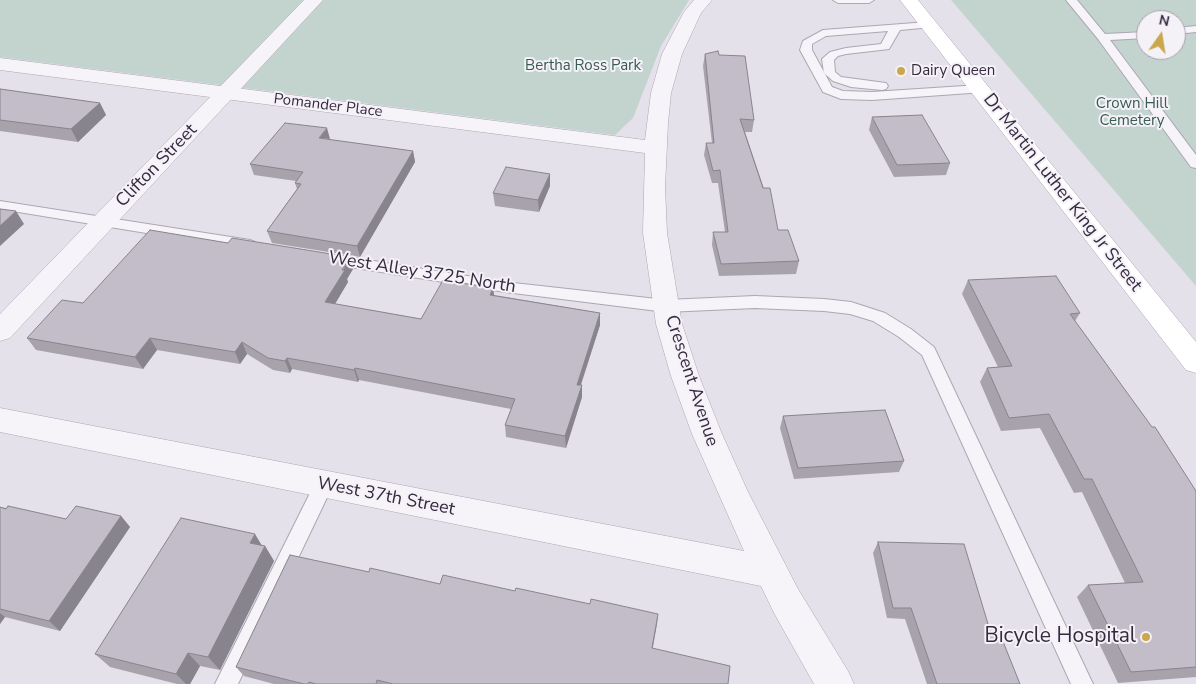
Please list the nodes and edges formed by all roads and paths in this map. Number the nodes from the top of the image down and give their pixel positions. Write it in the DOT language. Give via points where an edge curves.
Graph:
graph roads {
  1 [pos="314,0"];
  2 [pos="703,0"];
  3 [pos="838,0"];
  4 [pos="869,0"];
  5 [pos="909,0"];
  6 [pos="1071,0"];
  7 [pos="928,25"];
  8 [pos="896,27"];
  9 [pos="1136,36"];
  10 [pos="1102,38"];
  11 [pos="0,64"];
  12 [pos="980,89"];
  13 [pos="953,91"];
  14 [pos="226,93"];
  15 [pos="655,148"];
  16 [pos="1196,164"];
  17 [pos="0,205"];
  18 [pos="104,221"];
  19 [pos="261,247"];
  20 [pos="320,257"];
  21 [pos="666,306"];
  22 [pos="0,331"];
  23 [pos="1196,362"];
  24 [pos="0,420"];
  25 [pos="324,485"];
  26 [pos="772,572"];
  27 [pos="226,684"];
  28 [pos="835,684"];
  29 [pos="1082,684"];
  1 -- 14 [label="street, Clifton Street"];
  2 -- 15 [label="street, Crescent Avenue" via="686,25 668,67 658,108"];
  3 -- 4 [label="lane"];
  5 -- 7 [label="main road, Dr Martin Luther King Jr Street"];
  6 -- 10 [label="lane"];
  7 -- 8 [label="lane"];
  7 -- 12 [label="main road, Dr Martin Luther King Jr Street"];
  8 -- 13 [label="lane" via="885,47 834,54 828,59 830,73 852,84 912,85"];
  8 -- 13 [label="lane" via="823,33 807,43 806,50 827,89 842,96"];
  9 -- 10 [label="lane"];
  10 -- 16 [label="lane"];
  11 -- 14 [label="street, Pomander Place"];
  12 -- 13 [label="lane"];
  12 -- 23 [label="main road, Dr Martin Luther King Jr Street"];
  14 -- 15 [label="street, Pomander Place"];
  14 -- 18 [label="street, Clifton Street"];
  15 -- 21 [label="street, Crescent Avenue" via="655,233"];
  17 -- 18 [label="lane"];
  18 -- 19 [label="lane"];
  18 -- 22 [label="street, Clifton Street"];
  20 -- 21 [label="lane, West Alley 3725 North" via="505,288"];
  21 -- 26 [label="street, Crescent Avenue" via="685,376 707,434"];
  21 -- 29 [label="lane, West Alley 3725 North" via="755,302 851,308 880,318 928,351"];
  24 -- 25 [label="street, West 37th Street"];
  25 -- 26 [label="street, West 37th Street"];
  25 -- 27 [label="lane"];
  26 -- 28 [label="street, Crescent Avenue"];
}
